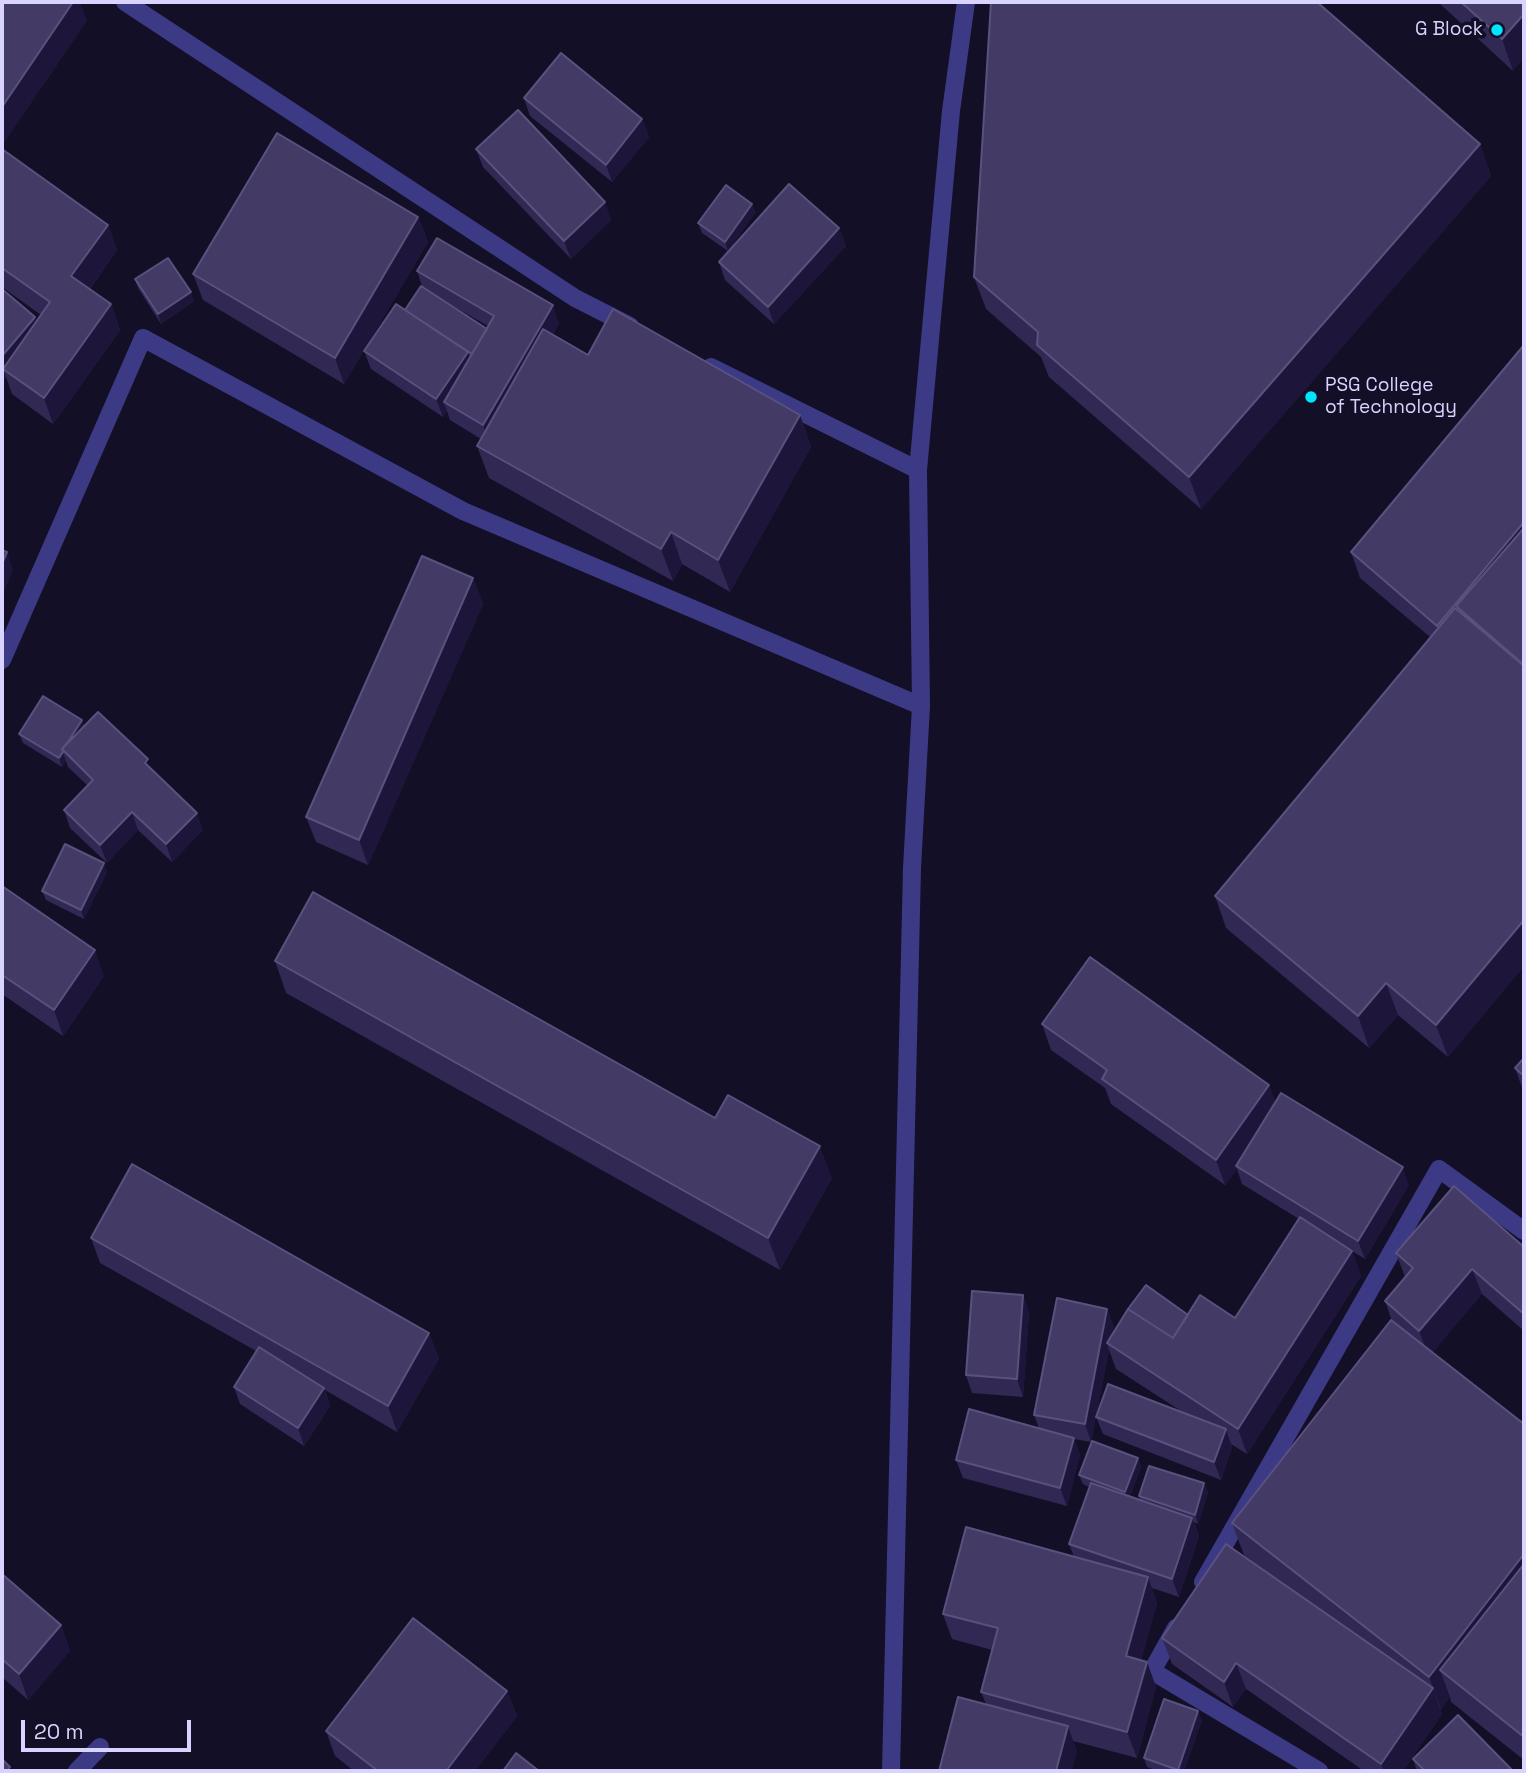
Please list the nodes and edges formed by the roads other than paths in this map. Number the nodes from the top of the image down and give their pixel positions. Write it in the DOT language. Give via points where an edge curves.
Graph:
graph roads {
  1 [pos="125,2"];
  2 [pos="966,2"];
  3 [pos="648,335"];
  4 [pos="697,360"];
  5 [pos="918,470"];
  6 [pos="2,660"];
  7 [pos="920,706"];
  8 [pos="1524,1231"];
  9 [pos="100,1747"];
  10 [pos="77,1771"];
  11 [pos="891,1771"];
  12 [pos="1320,1771"];
  1 -- 3 [label="street" via="575,299"];
  2 -- 5 [label="street" via="951,111"];
  4 -- 5 [label="street"];
  5 -- 7 [label="street"];
  6 -- 7 [label="street" via="143,338 463,511"];
  7 -- 11 [label="street" via="912,868"];
  8 -- 12 [label="street" via="1439,1169 1152,1671"];
  9 -- 10 [label="street"];
}
